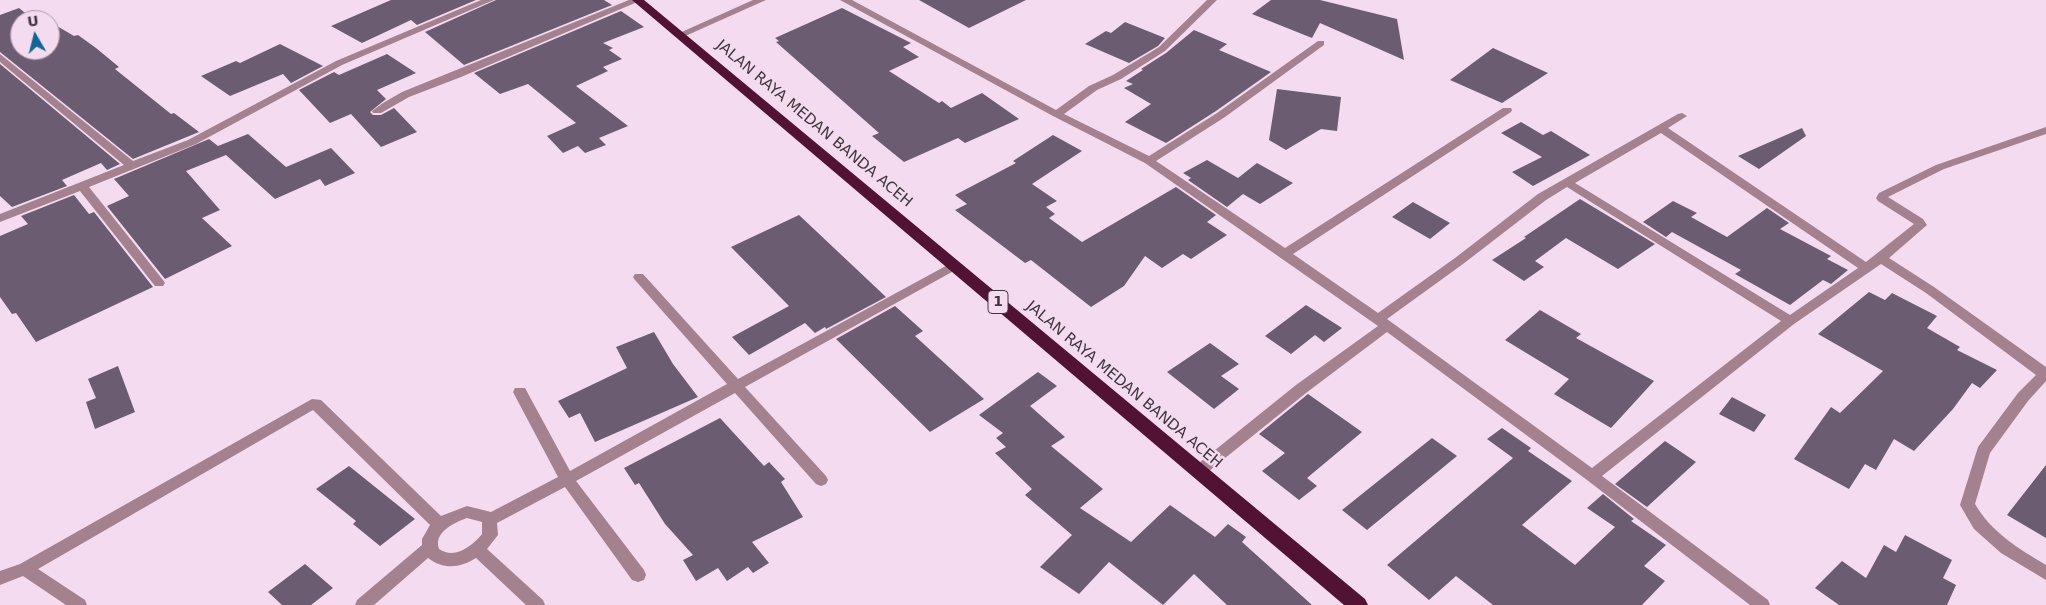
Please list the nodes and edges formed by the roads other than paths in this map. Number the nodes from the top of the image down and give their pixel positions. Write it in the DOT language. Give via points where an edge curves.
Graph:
graph roads {
  1 [pos="488,0"];
  2 [pos="637,0"];
  3 [pos="761,0"];
  4 [pos="844,0"];
  5 [pos="1212,0"];
  6 [pos="680,35"];
  7 [pos="1321,43"];
  8 [pos="0,57"];
  9 [pos="1507,110"];
  10 [pos="377,111"];
  11 [pos="1057,114"];
  12 [pos="1682,116"];
  13 [pos="1661,128"];
  14 [pos="2046,130"];
  15 [pos="1149,161"];
  16 [pos="132,166"];
  17 [pos="1566,182"];
  18 [pos="82,186"];
  19 [pos="0,218"];
  20 [pos="1285,254"];
  21 [pos="1881,258"];
  22 [pos="955,265"];
  23 [pos="1866,268"];
  24 [pos="639,277"];
  25 [pos="159,283"];
  26 [pos="1790,321"];
  27 [pos="1382,322"];
  28 [pos="2045,373"];
  29 [pos="737,386"];
  30 [pos="520,392"];
  31 [pos="1199,471"];
  32 [pos="1592,476"];
  33 [pos="566,480"];
  34 [pos="821,480"];
  35 [pos="489,520"];
  36 [pos="440,525"];
  37 [pos="431,547"];
  38 [pos="478,550"];
  39 [pos="25,569"];
  40 [pos="2046,573"];
  41 [pos="638,575"];
  42 [pos="0,578"];
  43 [pos="79,605"];
  44 [pos="363,605"];
  45 [pos="537,605"];
  46 [pos="1358,605"];
  47 [pos="1762,605"];
  1 -- 16 [label="street" via="339,63 192,142"];
  2 -- 6 [label="highway, JALAN RAYA MEDAN BANDA ACEH / 1"];
  2 -- 10 [label="street" via="393,99"];
  3 -- 6 [label="street"];
  4 -- 11 [label="street"];
  5 -- 11 [label="street" via="1162,49 1093,88"];
  6 -- 22 [label="highway, JALAN RAYA MEDAN BANDA ACEH / 1"];
  7 -- 15 [label="street" via="1222,115"];
  8 -- 16 [label="street"];
  9 -- 20 [label="street"];
  11 -- 15 [label="street"];
  12 -- 13 [label="street"];
  13 -- 17 [label="street"];
  13 -- 23 [label="street"];
  14 -- 21 [label="street" via="1940,167 1883,195 1882,198 1921,225"];
  15 -- 20 [label="street"];
  16 -- 18 [label="street"];
  17 -- 26 [label="street"];
  17 -- 27 [label="street" via="1542,197"];
  18 -- 19 [label="street"];
  18 -- 25 [label="street"];
  20 -- 27 [label="street"];
  21 -- 23 [label="street"];
  21 -- 28 [label="street"];
  22 -- 29 [label="street"];
  22 -- 31 [label="highway, JALAN RAYA MEDAN BANDA ACEH / 1"];
  23 -- 26 [label="street"];
  24 -- 29 [label="street"];
  26 -- 32 [label="street"];
  27 -- 31 [label="street"];
  27 -- 32 [label="street"];
  28 -- 40 [label="street" via="2022,397 1983,451 1967,505 1979,525"];
  29 -- 33 [label="street"];
  29 -- 34 [label="street"];
  30 -- 33 [label="street"];
  31 -- 46 [label="highway, JALAN RAYA MEDAN BANDA ACEH / 1"];
  32 -- 47 [label="street"];
  33 -- 35 [label="street"];
  33 -- 41 [label="street"];
  35 -- 36 [label="street" via="484,515 467,512 457,514"];
  35 -- 38 [label="street" via="490,534"];
  36 -- 37 [label="street" via="434,532"];
  36 -- 39 [label="street" via="316,404 312,404"];
  37 -- 38 [label="street" via="440,558 449,560"];
  37 -- 44 [label="street"];
  38 -- 45 [label="street"];
  39 -- 42 [label="street"];
  39 -- 43 [label="street"];
}
